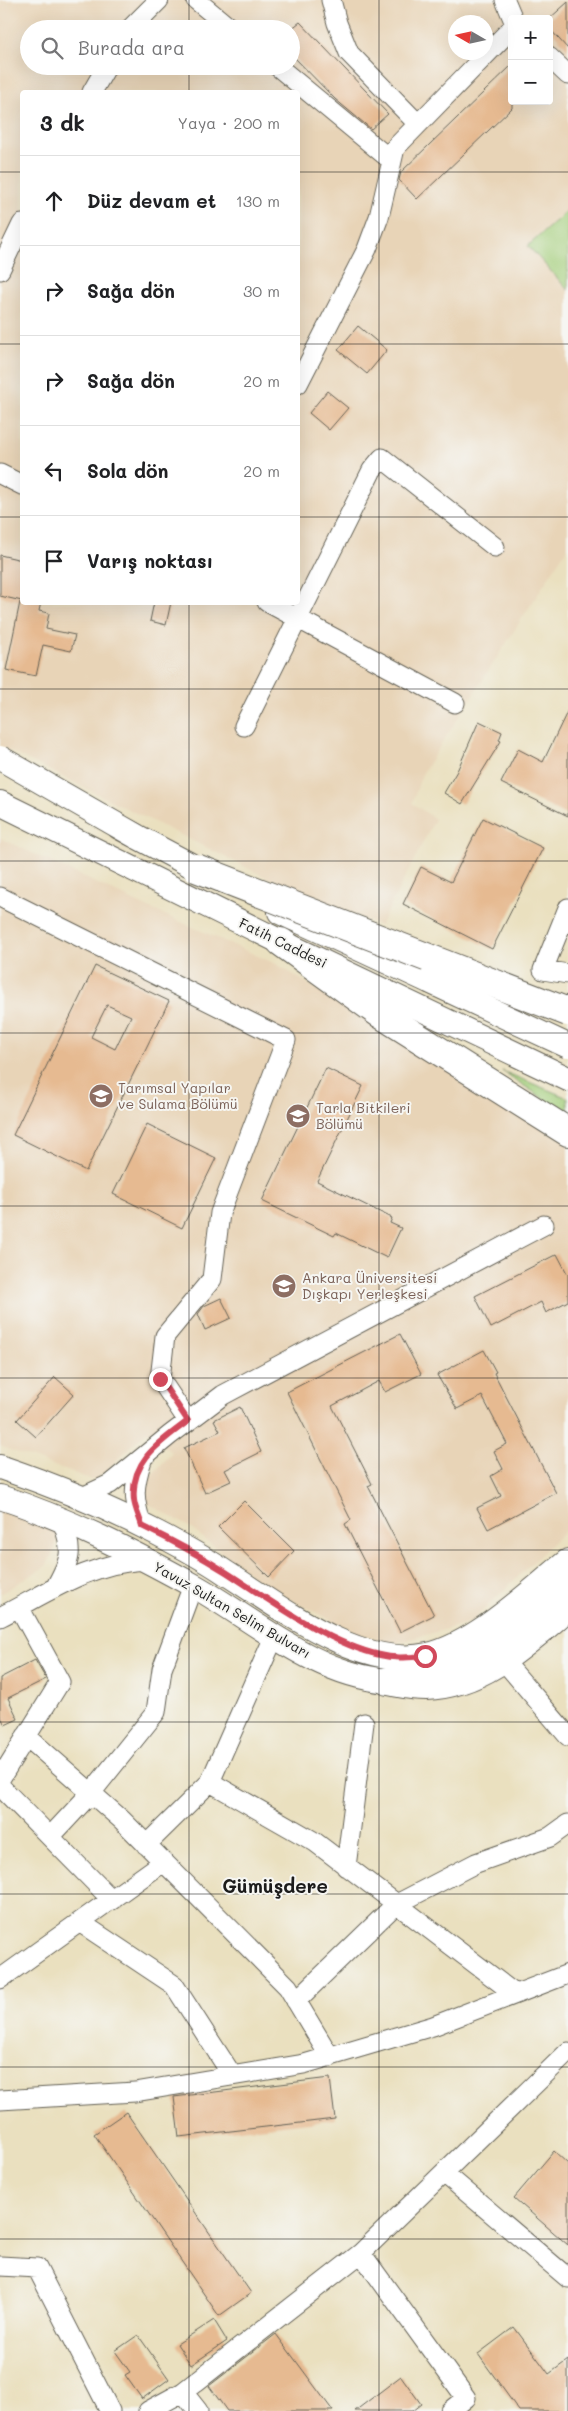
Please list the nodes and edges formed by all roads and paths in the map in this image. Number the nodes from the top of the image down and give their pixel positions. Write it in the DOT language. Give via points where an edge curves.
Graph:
graph roads {
  1 [pos="158,0"];
  2 [pos="196,0"];
  3 [pos="331,0"];
  4 [pos="504,0"];
  5 [pos="511,15"];
  6 [pos="139,20"];
  7 [pos="220,20"];
  8 [pos="508,32"];
  9 [pos="552,60"];
  10 [pos="102,75"];
  11 [pos="287,75"];
  12 [pos="568,75"];
  13 [pos="93,90"];
  14 [pos="418,124"];
  15 [pos="392,162"];
  16 [pos="20,228"];
  17 [pos="0,270"];
  18 [pos="300,380"];
  19 [pos="0,474"];
  20 [pos="20,484"];
  21 [pos="495,547"];
  22 [pos="273,605"];
  23 [pos="297,617"];
  24 [pos="455,703"];
  25 [pos="244,726"];
  26 [pos="0,758"];
  27 [pos="0,771"];
  28 [pos="0,803"];
  29 [pos="0,817"];
  30 [pos="136,836"];
  31 [pos="122,864"];
  32 [pos="196,868"];
  33 [pos="0,897"];
  34 [pos="568,908"];
  35 [pos="281,942"];
  36 [pos="568,974"];
  37 [pos="568,1012"];
  38 [pos="568,1046"];
  39 [pos="568,1079"];
  40 [pos="568,1132"];
  41 [pos="544,1225"];
  42 [pos="188,1421"];
  43 [pos="142,1460"];
  44 [pos="0,1467"];
  45 [pos="0,1497"];
  46 [pos="80,1498"];
  47 [pos="62,1521"];
  48 [pos="142,1526"];
  49 [pos="145,1560"];
  50 [pos="568,1561"];
  51 [pos="568,1580"];
  52 [pos="55,1588"];
  53 [pos="189,1596"];
  54 [pos="568,1606"];
  55 [pos="19,1607"];
  56 [pos="0,1617"];
  57 [pos="270,1646"];
  58 [pos="471,1659"];
  59 [pos="503,1660"];
  60 [pos="388,1681"];
  61 [pos="364,1723"];
  62 [pos="26,1736"];
  63 [pos="568,1736"];
  64 [pos="0,1778"];
  65 [pos="210,1782"];
  66 [pos="0,1786"];
  67 [pos="91,1793"];
  68 [pos="568,1824"];
  69 [pos="50,1837"];
  70 [pos="146,1845"];
  71 [pos="162,1863"];
  72 [pos="346,1867"];
  73 [pos="112,1900"];
  74 [pos="395,1905"];
  75 [pos="81,1923"];
  76 [pos="568,1974"];
  77 [pos="0,1979"];
  78 [pos="515,1994"];
  79 [pos="296,2001"];
  80 [pos="568,2052"];
  81 [pos="330,2057"];
  82 [pos="232,2075"];
  83 [pos="0,2100"];
  84 [pos="444,2173"];
  85 [pos="362,2253"];
  86 [pos="0,2266"];
  87 [pos="568,2278"];
  88 [pos="183,2392"];
  89 [pos="471,2405"];
  90 [pos="110,2411"];
  91 [pos="148,2411"];
  92 [pos="198,2411"];
  93 [pos="450,2411"];
  1 -- 6 [label="street"];
  2 -- 7 [label="street"];
  3 -- 14 [label="street" via="349,53"];
  4 -- 5 [label="street"];
  8 -- 14 [label="street"];
  9 -- 12 [label="street"];
  10 -- 13 [label="street"];
  11 -- 15 [label="street"];
  14 -- 15 [label="street" via="395,148"];
  15 -- 18 [label="street" via="379,217 367,249"];
  16 -- 17 [label="street"];
  19 -- 20 [label="street"];
  21 -- 23 [label="street" via="382,458 372,470"];
  22 -- 23 [label="street"];
  23 -- 24 [label="street"];
  23 -- 25 [label="street"];
  26 -- 30 [label="main road, bridge"];
  27 -- 30 [label="main road, Fatih Caddesi, bridge"];
  28 -- 31 [label="main road, Fatih Caddesi"];
  29 -- 31 [label="main road"];
  30 -- 32 [label="main road, Fatih Caddesi"];
  31 -- 35 [label="main road, Fatih Caddesi"];
  32 -- 37 [label="highway, bridge"];
  32 -- 38 [label="main road, Fatih Caddesi, bridge" via="300,922"];
  33 -- 42 [label="street" via="286,1040 220,1213 212,1279 165,1336 160,1379"];
  34 -- 36 [label="street" via="543,970"];
  35 -- 39 [label="main road, Fatih Caddesi"];
  35 -- 40 [label="highway" via="379,1013"];
  41 -- 42 [label="street" via="223,1395"];
  42 -- 43 [label="street"];
  43 -- 46 [label="street" via="110,1484"];
  43 -- 48 [label="street" via="134,1482 134,1501"];
  44 -- 46 [label="main road, Yavuz Sultan Selim Bulvarı"];
  45 -- 47 [label="main road, Yavuz Sultan Selim Bulvarı"];
  46 -- 48 [label="main road, Yavuz Sultan Selim Bulvarı"];
  47 -- 49 [label="main road, Yavuz Sultan Selim Bulvarı"];
  47 -- 52 [label="street" via="70,1543 69,1555 67,1567"];
  48 -- 50 [label="main road, Yavuz Sultan Selim Bulvarı" via="306,1623 355,1647 400,1658 449,1650"];
  49 -- 52 [label="street" via="120,1562 78,1576"];
  49 -- 60 [label="main road, Yavuz Sultan Selim Bulvarı" via="309,1655 334,1667"];
  51 -- 58 [label="highway"];
  52 -- 55 [label="street"];
  53 -- 67 [label="street" via="162,1669 156,1712"];
  54 -- 59 [label="highway"];
  55 -- 56 [label="street"];
  55 -- 62 [label="street" via="60,1682"];
  57 -- 65 [label="street"];
  58 -- 60 [label="main road, Yavuz Sultan Selim Bulvarı" via="442,1670"];
  59 -- 60 [label="highway" via="475,1675 427,1686"];
  59 -- 63 [label="street"];
  61 -- 72 [label="street"];
  62 -- 64 [label="street"];
  62 -- 67 [label="street"];
  65 -- 70 [label="street"];
  65 -- 72 [label="street" via="315,1842"];
  66 -- 69 [label="street"];
  67 -- 69 [label="street"];
  67 -- 70 [label="street"];
  68 -- 74 [label="street" via="550,1836 476,1863"];
  69 -- 73 [label="street"];
  70 -- 71 [label="street"];
  71 -- 73 [label="street"];
  71 -- 79 [label="street" via="288,1987"];
  72 -- 74 [label="street"];
  73 -- 75 [label="street"];
  74 -- 78 [label="street"];
  74 -- 79 [label="street"];
  75 -- 77 [label="street"];
  75 -- 82 [label="street" via="174,1984"];
  76 -- 78 [label="street"];
  78 -- 81 [label="street" via="433,2026"];
  79 -- 81 [label="street"];
  80 -- 84 [label="street"];
  81 -- 82 [label="street"];
  82 -- 83 [label="street" via="135,2092"];
  84 -- 85 [label="street"];
  84 -- 87 [label="street"];
  85 -- 88 [label="street"];
  85 -- 89 [label="street"];
  86 -- 90 [label="street" via="37,2268"];
  88 -- 91 [label="street"];
  88 -- 92 [label="street"];
  89 -- 93 [label="street"];
}
